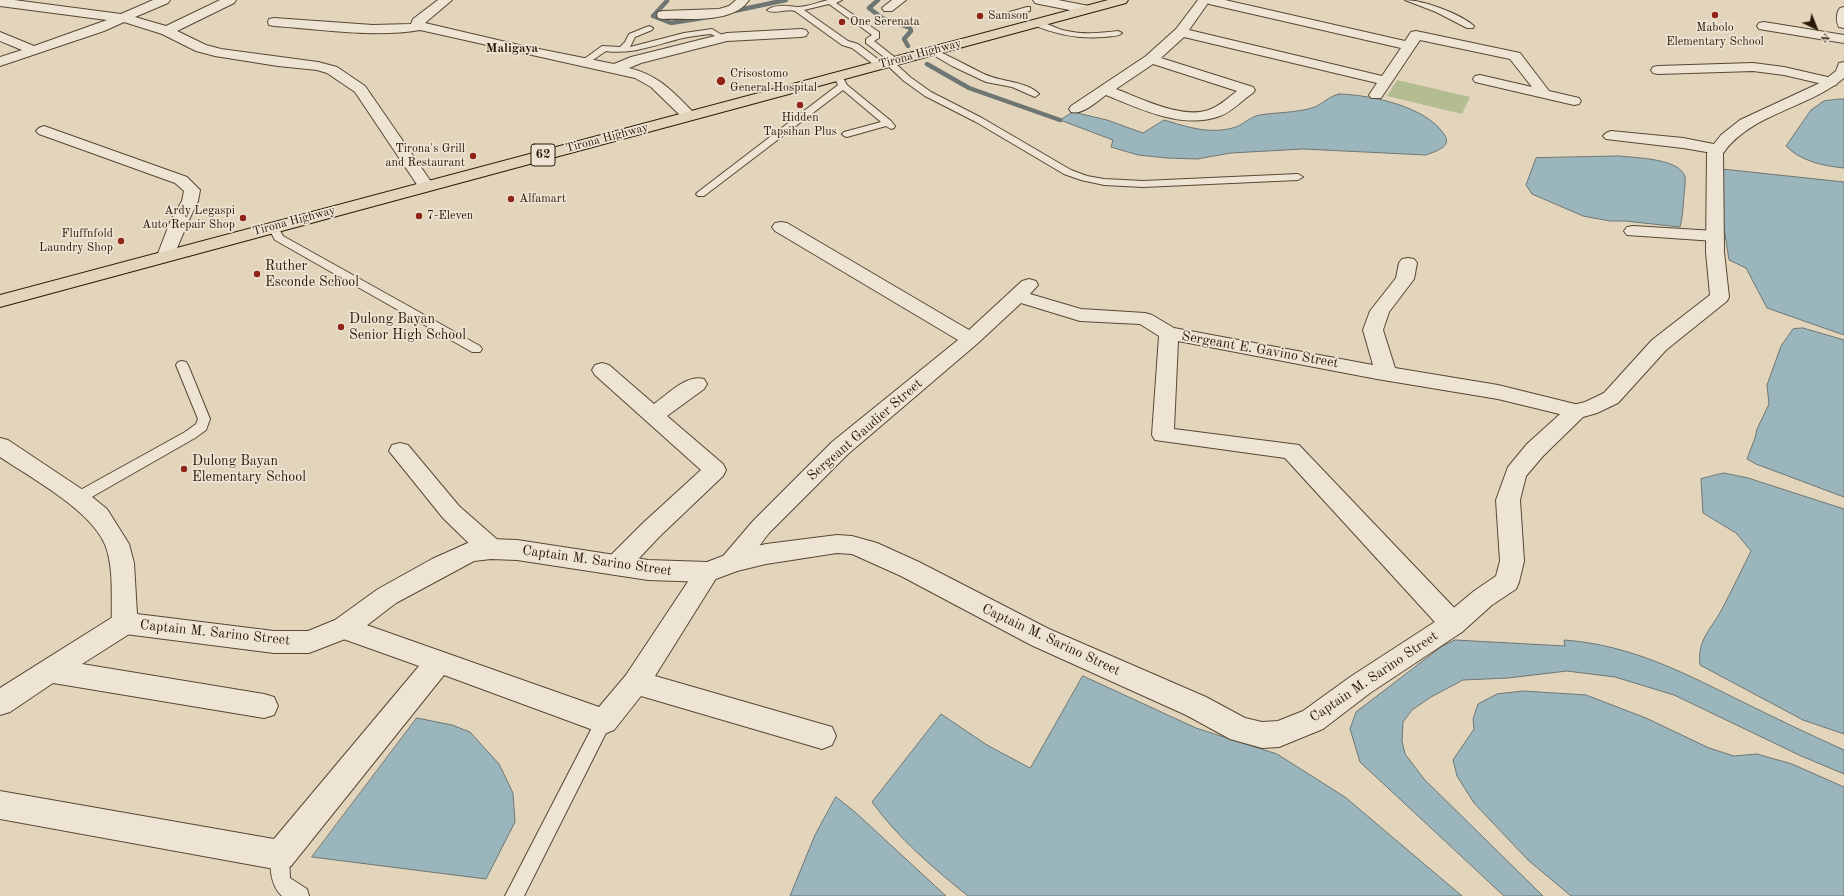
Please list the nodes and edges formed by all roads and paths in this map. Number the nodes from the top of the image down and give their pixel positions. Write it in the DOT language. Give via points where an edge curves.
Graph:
graph roads {
  1 [pos="164,0"];
  2 [pos="230,0"];
  3 [pos="446,0"];
  4 [pos="743,0"];
  5 [pos="840,0"];
  6 [pos="900,0"];
  7 [pos="1039,0"];
  8 [pos="1122,0"];
  9 [pos="1204,0"];
  10 [pos="1209,0"];
  11 [pos="1410,0"];
  12 [pos="0,2"];
  13 [pos="830,2"];
  14 [pos="888,8"];
  15 [pos="798,9"];
  16 [pos="1027,9"];
  17 [pos="1085,9"];
  18 [pos="771,10"];
  19 [pos="1844,11"];
  20 [pos="1010,13"];
  21 [pos="663,15"];
  22 [pos="124,18"];
  23 [pos="274,22"];
  24 [pos="1037,22"];
  25 [pos="1844,24"];
  26 [pos="420,26"];
  27 [pos="1470,26"];
  28 [pos="1764,26"];
  29 [pos="649,28"];
  30 [pos="167,31"];
  31 [pos="1181,32"];
  32 [pos="801,33"];
  33 [pos="1118,33"];
  34 [pos="0,36"];
  35 [pos="723,38"];
  36 [pos="1844,39"];
  37 [pos="869,41"];
  38 [pos="854,46"];
  39 [pos="1409,46"];
  40 [pos="32,50"];
  41 [pos="622,50"];
  42 [pos="933,51"];
  43 [pos="1493,52"];
  44 [pos="1151,59"];
  45 [pos="0,62"];
  46 [pos="584,62"];
  47 [pos="888,63"];
  48 [pos="615,68"];
  49 [pos="1658,70"];
  50 [pos="1837,74"];
  51 [pos="841,81"];
  52 [pos="1385,82"];
  53 [pos="1105,90"];
  54 [pos="1543,92"];
  55 [pos="1035,94"];
  56 [pos="1376,95"];
  57 [pos="1574,101"];
  58 [pos="1076,109"];
  59 [pos="689,116"];
  60 [pos="44,131"];
  61 [pos="847,134"];
  62 [pos="1611,136"];
  63 [pos="1718,149"];
  64 [pos="1298,177"];
  65 [pos="426,186"];
  66 [pos="701,194"];
  67 [pos="273,227"];
  68 [pos="781,227"];
  69 [pos="1633,231"];
  70 [pos="1715,236"];
  71 [pos="166,256"];
  72 [pos="1408,263"];
  73 [pos="0,301"];
  74 [pos="1169,333"];
  75 [pos="971,339"];
  76 [pos="476,350"];
  77 [pos="182,366"];
  78 [pos="602,370"];
  79 [pos="1386,373"];
  80 [pos="697,384"];
  81 [pos="1576,411"];
  82 [pos="654,415"];
  83 [pos="0,446"];
  84 [pos="400,451"];
  85 [pos="78,498"];
  86 [pos="491,549"];
  87 [pos="734,562"];
  88 [pos="617,565"];
  89 [pos="708,572"];
  90 [pos="125,623"];
  91 [pos="1453,624"];
  92 [pos="344,628"];
  93 [pos="439,662"];
  94 [pos="50,671"];
  95 [pos="636,683"];
  96 [pos="0,703"];
  97 [pos="264,706"];
  98 [pos="604,721"];
  99 [pos="822,736"];
  100 [pos="0,805"];
  101 [pos="280,855"];
  102 [pos="300,896"];
  103 [pos="514,896"];
  1 -- 22 [label="street"];
  2 -- 30 [label="street"];
  3 -- 26 [label="street" via="418,22"];
  4 -- 21 [label="street" via="733,8 720,13"];
  5 -- 13 [label="lane"];
  6 -- 14 [label="street"];
  7 -- 17 [label="street"];
  8 -- 17 [label="main road, Tirona Highway / 62"];
  9 -- 31 [label="street"];
  10 -- 39 [label="street"];
  11 -- 27 [label="lane" via="1439,10"];
  12 -- 22 [label="street"];
  13 -- 15 [label="lane"];
  13 -- 37 [label="lane" via="876,34 875,38"];
  15 -- 18 [label="lane" via="790,7"];
  15 -- 38 [label="lane" via="845,43"];
  16 -- 20 [label="lane"];
  17 -- 24 [label="main road, Tirona Highway / 62"];
  19 -- 25 [label="street"];
  22 -- 30 [label="street"];
  22 -- 40 [label="street" via="67,40"];
  23 -- 26 [label="street" via="373,29"];
  24 -- 33 [label="lane" via="1060,34 1091,36"];
  24 -- 42 [label="main road, Tirona Highway / 62"];
  26 -- 46 [label="street"];
  28 -- 36 [label="street"];
  29 -- 41 [label="lane" via="632,36"];
  30 -- 65 [label="street" via="201,48 220,53 332,70 360,90"];
  31 -- 44 [label="street"];
  31 -- 52 [label="street"];
  32 -- 35 [label="street"];
  34 -- 40 [label="street"];
  35 -- 41 [label="lane" via="712,31"];
  35 -- 48 [label="street" via="636,60"];
  37 -- 38 [label="lane"];
  37 -- 47 [label="lane"];
  38 -- 47 [label="lane"];
  39 -- 43 [label="street" via="1416,35"];
  39 -- 52 [label="street"];
  40 -- 45 [label="street"];
  41 -- 46 [label="lane" via="603,48"];
  42 -- 47 [label="main road, Tirona Highway / 62"];
  42 -- 55 [label="lane" via="989,80 1014,85"];
  43 -- 54 [label="street" via="1515,56"];
  43 -- 54 [label="street" via="1478,85"];
  44 -- 53 [label="street"];
  44 -- 53 [label="street" via="1248,90 1214,113 1188,117 1169,113"];
  46 -- 48 [label="street"];
  47 -- 51 [label="main road, Tirona Highway / 62"];
  47 -- 64 [label="lane" via="928,94 979,120 1063,172 1125,184"];
  48 -- 59 [label="street" via="649,79"];
  49 -- 50 [label="street" via="1753,68"];
  50 -- 63 [label="street" via="1745,123 1726,138"];
  51 -- 59 [label="main road, Tirona Highway / 62"];
  51 -- 61 [label="lane" via="889,124"];
  51 -- 66 [label="lane"];
  52 -- 56 [label="street"];
  53 -- 58 [label="street"];
  54 -- 57 [label="street"];
  59 -- 65 [label="main road, Tirona Highway / 62"];
  60 -- 71 [label="street" via="181,180 192,190 190,201"];
  62 -- 63 [label="street"];
  63 -- 70 [label="street, Captain M. Sarino Street" via="1715,154"];
  65 -- 67 [label="main road, Tirona Highway / 62"];
  67 -- 71 [label="main road, Tirona Highway / 62"];
  67 -- 76 [label="lane" via="279,238"];
  68 -- 75 [label="street"];
  69 -- 70 [label="street"];
  70 -- 81 [label="street, Captain M. Sarino Street" via="1720,297 1660,345 1611,398 1590,408"];
  71 -- 73 [label="main road, Tirona Highway / 62"];
  72 -- 79 [label="street" via="1405,279 1380,311 1373,330"];
  74 -- 75 [label="street, Sergeant Gaudier Street" via="1145,319 1080,315 1023,291"];
  74 -- 79 [label="street, Sergeant E. Gavino Street"];
  74 -- 91 [label="street, Sergeant E. Gavino Street" via="1163,435 1291,451"];
  75 -- 87 [label="street, Sergeant Gaudier Street" via="840,448 761,526"];
  77 -- 85 [label="lane" via="204,419 201,427"];
  78 -- 82 [label="street"];
  79 -- 81 [label="street, Sergeant E. Gavino Street" via="1498,392"];
  80 -- 82 [label="street"];
  81 -- 91 [label="street, Captain M. Sarino Street" via="1535,450 1516,473 1508,500 1512,561 1507,582 1483,598"];
  82 -- 88 [label="street" via="715,470"];
  83 -- 85 [label="street, Captain M. Sarino Street"];
  84 -- 86 [label="street" via="451,512"];
  85 -- 90 [label="street, Captain M. Sarino Street" via="98,515 116,544 122,563"];
  86 -- 88 [label="street, Captain M. Sarino Street" via="517,550"];
  86 -- 92 [label="street, Captain M. Sarino Street" via="470,552 441,566 387,596"];
  87 -- 89 [label="street, Captain M. Sarino Street"];
  87 -- 91 [label="street, Captain M. Sarino Street" via="766,554 836,544 868,550 910,569 1040,637 1196,706 1240,730 1262,735 1279,734 1313,720 1360,685"];
  88 -- 89 [label="street, Captain M. Sarino Street" via="671,572"];
  89 -- 95 [label="street"];
  90 -- 92 [label="street, Captain M. Sarino Street" via="274,642 309,642"];
  90 -- 94 [label="street"];
  92 -- 93 [label="street"];
  93 -- 98 [label="street"];
  93 -- 101 [label="street"];
  94 -- 96 [label="street"];
  94 -- 97 [label="street"];
  95 -- 98 [label="street"];
  95 -- 99 [label="street"];
  98 -- 103 [label="lane"];
  100 -- 101 [label="street"];
  101 -- 102 [label="lane" via="281,882 287,891"];
}
